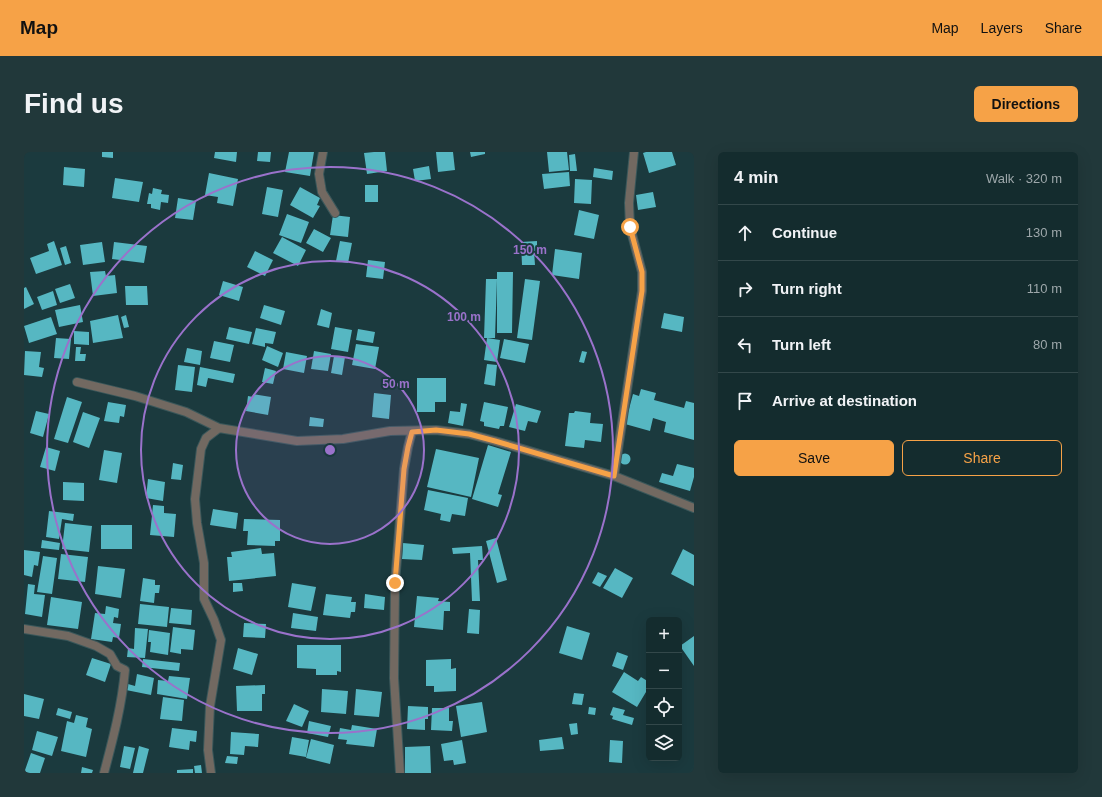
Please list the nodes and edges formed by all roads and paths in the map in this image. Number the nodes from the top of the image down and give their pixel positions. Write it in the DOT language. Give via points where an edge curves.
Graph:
graph roads {
  1 [pos="323,152"];
  2 [pos="634,152"];
  3 [pos="335,213"];
  4 [pos="77,382"];
  5 [pos="219,428"];
  6 [pos="412,432"];
  7 [pos="614,476"];
  8 [pos="694,508"];
  9 [pos="24,629"];
  10 [pos="104,773"];
  11 [pos="211,773"];
  12 [pos="400,773"];
  1 -- 3 [label="street" via="319,174 322,192"];
  2 -- 7 [label="street" via="629,203 630,227 642,272 642,291"];
  4 -- 5 [label="street" via="186,412"];
  5 -- 6 [label="street" via="297,441 343,439 390,431"];
  5 -- 11 [label="street" via="206,438 201,449 195,498 204,563 204,599 221,640 210,706 208,750"];
  6 -- 7 [label="street" via="436,430 469,434"];
  6 -- 12 [label="street" via="404,469 395,583 394,678"];
  7 -- 8 [label="street"];
  9 -- 10 [label="street" via="68,636 96,646 110,654 116,666 125,670 124,690"];
}
